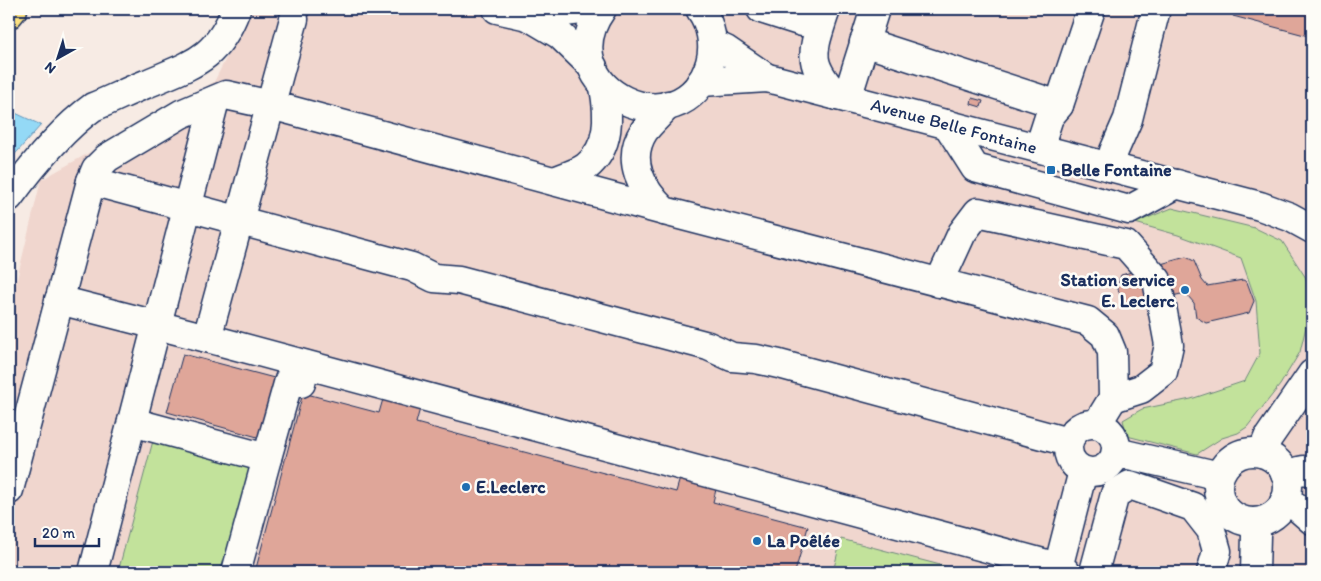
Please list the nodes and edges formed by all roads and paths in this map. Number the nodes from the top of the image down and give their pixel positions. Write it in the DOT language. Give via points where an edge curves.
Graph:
graph roads {
  1 [pos="13,9"];
  2 [pos="236,9"];
  3 [pos="497,9"];
  4 [pos="591,9"];
  5 [pos="602,9"];
  6 [pos="760,9"];
  7 [pos="875,9"];
  8 [pos="1091,9"];
  9 [pos="1156,9"];
  10 [pos="9,14"];
  11 [pos="528,16"];
  12 [pos="294,19"];
  13 [pos="711,21"];
  14 [pos="864,42"];
  15 [pos="599,77"];
  16 [pos="767,78"];
  17 [pos="701,82"];
  18 [pos="842,97"];
  19 [pos="215,100"];
  20 [pos="271,105"];
  21 [pos="668,105"];
  22 [pos="1059,105"];
  23 [pos="947,124"];
  24 [pos="1039,148"];
  25 [pos="1110,167"];
  26 [pos="90,180"];
  27 [pos="554,182"];
  28 [pos="1178,184"];
  29 [pos="9,197"];
  30 [pos="189,208"];
  31 [pos="664,211"];
  32 [pos="238,221"];
  33 [pos="1312,229"];
  34 [pos="805,266"];
  35 [pos="939,283"];
  36 [pos="59,300"];
  37 [pos="157,325"];
  38 [pos="1055,332"];
  39 [pos="206,338"];
  40 [pos="305,365"];
  41 [pos="1312,374"];
  42 [pos="1113,398"];
  43 [pos="132,422"];
  44 [pos="1097,424"];
  45 [pos="1068,442"];
  46 [pos="1116,452"];
  47 [pos="1262,453"];
  48 [pos="267,458"];
  49 [pos="1083,471"];
  50 [pos="1312,472"];
  51 [pos="1285,474"];
  52 [pos="1218,479"];
  53 [pos="9,490"];
  54 [pos="1284,502"];
  55 [pos="1312,520"];
  56 [pos="1254,522"];
  57 [pos="1060,571"];
  58 [pos="92,572"];
  59 [pos="236,572"];
  60 [pos="1094,572"];
  61 [pos="1211,572"];
  62 [pos="1255,572"];
  1 -- 10 [label="main road"];
  2 -- 29 [label="street" via="217,45 201,61 93,107 80,116"];
  3 -- 11 [label="street"];
  4 -- 11 [label="street"];
  5 -- 15 [label="street" via="590,33 589,50"];
  6 -- 18 [label="street" via="802,22 825,12 813,59 822,79"];
  7 -- 14 [label="street"];
  8 -- 22 [label="street"];
  9 -- 25 [label="street" via="1128,119"];
  11 -- 15 [label="street" via="560,35"];
  12 -- 20 [label="street"];
  13 -- 16 [label="street, Avenue Belle Fontaine" via="726,50"];
  13 -- 17 [label="street" via="710,64"];
  14 -- 18 [label="street"];
  14 -- 22 [label="street"];
  15 -- 21 [label="street" via="618,98 634,105 651,108"];
  15 -- 27 [label="street" via="607,127 603,148 586,167"];
  16 -- 17 [label="street, Avenue Belle Fontaine"];
  16 -- 18 [label="street, Avenue Belle Fontaine"];
  17 -- 21 [label="street" via="687,96"];
  18 -- 23 [label="street, Avenue Belle Fontaine"];
  19 -- 20 [label="street" via="226,95"];
  19 -- 26 [label="street" via="182,114 107,158"];
  19 -- 30 [label="street"];
  20 -- 27 [label="street"];
  20 -- 32 [label="street"];
  21 -- 31 [label="street" via="643,132 635,156 640,180"];
  22 -- 24 [label="street" via="1049,117"];
  23 -- 24 [label="street, Avenue Belle Fontaine"];
  23 -- 28 [label="street" via="975,168 1129,210"];
  24 -- 25 [label="street, Avenue Belle Fontaine"];
  25 -- 28 [label="street, Avenue Belle Fontaine"];
  26 -- 30 [label="street"];
  26 -- 36 [label="street"];
  27 -- 31 [label="street"];
  28 -- 33 [label="street, Avenue Belle Fontaine" via="1260,206"];
  30 -- 32 [label="street"];
  30 -- 37 [label="street"];
  31 -- 35 [label="street"];
  32 -- 39 [label="street"];
  32 -- 45 [label="street" via="412,267 434,278 459,280 708,346 732,357 779,364"];
  34 -- 38 [label="street"];
  35 -- 42 [label="street" via="1088,321 1105,334 1112,352"];
  35 -- 42 [label="street" via="962,233 978,212 1126,245 1157,280 1169,344 1163,372 1141,390"];
  36 -- 37 [label="street"];
  36 -- 53 [label="street"];
  37 -- 39 [label="street"];
  37 -- 43 [label="street"];
  39 -- 40 [label="street"];
  40 -- 48 [label="street" via="300,383 289,380"];
  40 -- 57 [label="street" via="1043,563"];
  41 -- 47 [label="street" via="1268,438"];
  42 -- 44 [label="street"];
  43 -- 48 [label="street"];
  43 -- 58 [label="street"];
  44 -- 45 [label="street" via="1076,430"];
  44 -- 46 [label="street" via="1110,432"];
  45 -- 49 [label="street" via="1072,463"];
  46 -- 49 [label="street" via="1110,465 1104,469"];
  46 -- 52 [label="street" via="1207,473"];
  47 -- 51 [label="street" via="1272,458"];
  47 -- 52 [label="street" via="1240,454 1230,460"];
  48 -- 59 [label="street"];
  49 -- 57 [label="street"];
  50 -- 51 [label="street" via="1304,470"];
  51 -- 54 [label="street" via="1287,493"];
  52 -- 56 [label="street" via="1218,489 1226,509 1234,516"];
  54 -- 55 [label="street" via="1298,507"];
  54 -- 56 [label="street" via="1272,516"];
  56 -- 62 [label="street"];
  60 -- 61 [label="street" via="1115,494 1130,485 1193,507 1211,530 1217,551"];
}
